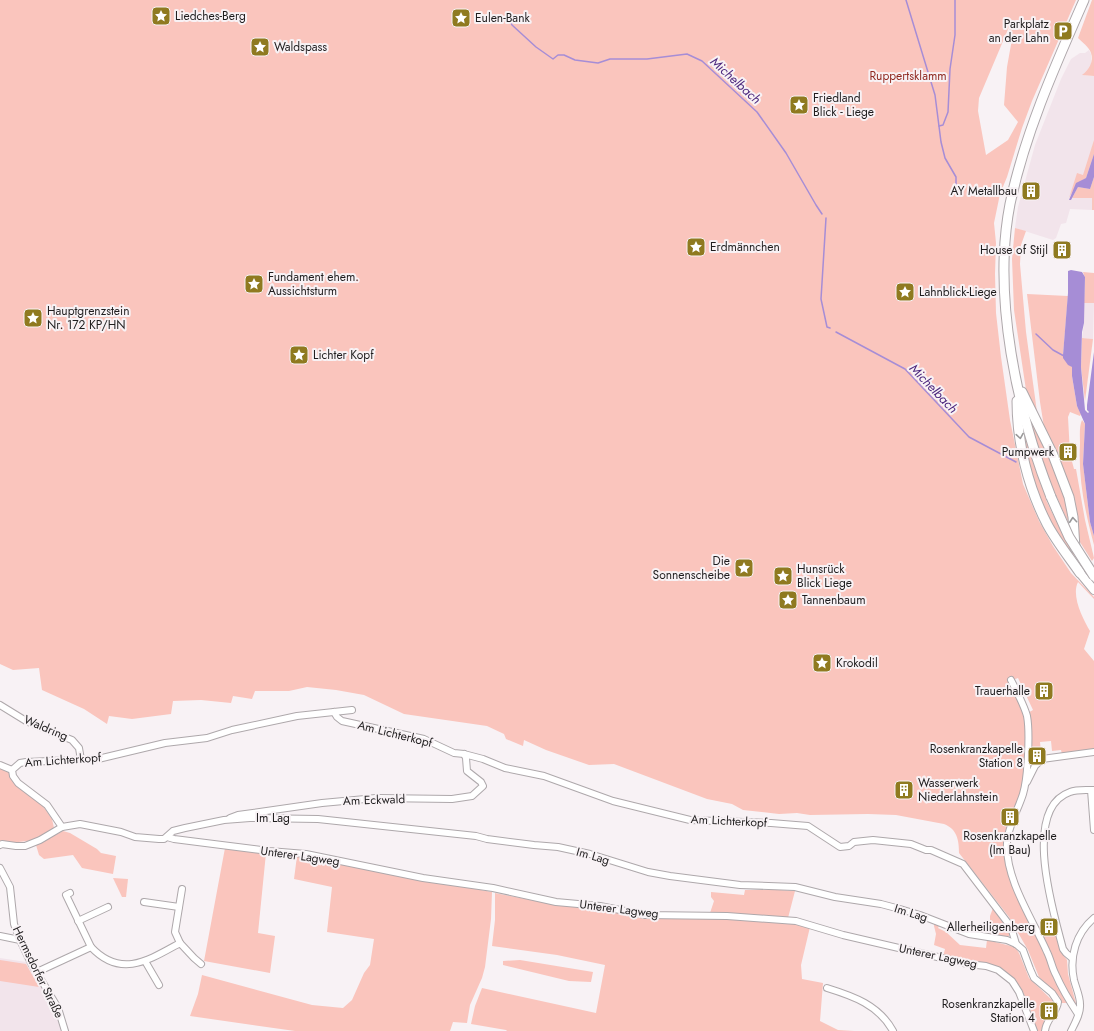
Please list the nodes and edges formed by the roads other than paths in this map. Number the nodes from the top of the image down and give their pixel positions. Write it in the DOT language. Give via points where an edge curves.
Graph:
graph roads {
  1 [pos="1084,0"];
  2 [pos="1017,383"];
  3 [pos="1080,572"];
  4 [pos="1094,576"];
  5 [pos="1094,590"];
  6 [pos="1011,680"];
  7 [pos="0,705"];
  8 [pos="352,710"];
  9 [pos="334,712"];
  10 [pos="1094,752"];
  11 [pos="464,754"];
  12 [pos="81,760"];
  13 [pos="0,765"];
  14 [pos="12,770"];
  15 [pos="1025,785"];
  16 [pos="1093,790"];
  17 [pos="224,820"];
  18 [pos="62,827"];
  19 [pos="1094,830"];
  20 [pos="167,837"];
  21 [pos="0,846"];
  22 [pos="0,869"];
  23 [pos="182,889"];
  24 [pos="70,893"];
  25 [pos="144,902"];
  26 [pos="108,907"];
  27 [pos="179,907"];
  28 [pos="1094,918"];
  29 [pos="78,921"];
  30 [pos="0,936"];
  31 [pos="20,940"];
  32 [pos="180,943"];
  33 [pos="1016,944"];
  34 [pos="91,947"];
  35 [pos="1072,958"];
  36 [pos="146,961"];
  37 [pos="201,964"];
  38 [pos="37,972"];
  39 [pos="159,985"];
  40 [pos="827,988"];
  41 [pos="1078,1014"];
  42 [pos="65,1031"];
  43 [pos="893,1031"];
  44 [pos="1034,1031"];
  45 [pos="1045,1031"];
  46 [pos="1071,1031"];
  1 -- 2 [label="main road" via="1034,120 1010,205 1005,243 1005,281"];
  3 -- 2 [label="main road, one-way" via="1069,498 1053,455"];
  2 -- 3 [label="main road, one-way" via="1017,420 1029,478 1048,524"];
  2 -- 4 [label="main road, bridge" via="1031,439 1051,497 1069,537"];
  3 -- 5 [label="street"];
  6 -- 15 [label="street" via="1027,717"];
  7 -- 12 [label="street, Waldring" via="26,721 72,740 79,748"];
  8 -- 9 [label="street, Am Lichterkopf"];
  9 -- 11 [label="street, Am Lichterkopf" via="342,721 424,739 449,751"];
  9 -- 12 [label="street, Am Lichterkopf" via="297,716 207,738 165,742 98,759"];
  10 -- 15 [label="street" via="1040,760"];
  11 -- 17 [label="street, Am Eckwald" via="467,771 483,786 472,796 452,799 376,798 322,803 238,814"];
  11 -- 33 [label="street, Am Lichterkopf" via="505,768 544,776 613,801 690,820 808,826 840,847 873,840 911,844 932,850 962,864 1011,927"];
  12 -- 14 [label="street, Am Lichterkopf" via="23,762"];
  13 -- 14 [label="street"];
  14 -- 18 [label="street, Am Lichterkopf" via="18,783 47,805"];
  15 -- 41 [label="street" via="1008,832 1007,856 1033,926 1055,974"];
  16 -- 19 [label="street"];
  16 -- 35 [label="street" via="1070,792 1058,799 1050,811 1043,838 1045,872 1051,900 1064,949"];
  17 -- 20 [label="street, Im Lag" via="173,831"];
  17 -- 33 [label="street, Im Lag" via="318,819 558,847 663,875 740,885 795,887 835,897 882,904 969,934 1007,940"];
  18 -- 20 [label="street, Im Lag" via="80,824 136,837"];
  18 -- 21 [label="street" via="25,846"];
  20 -- 44 [label="street, Unterer Lagweg" via="306,854 556,902 600,906 645,915 727,916 796,921 843,935 998,970 1012,981 1019,992"];
  22 -- 31 [label="street, Hermsdorfer Straße" via="10,887 14,924"];
  23 -- 27 [label="street"];
  24 -- 29 [label="street" via="66,896"];
  25 -- 27 [label="street"];
  26 -- 29 [label="street"];
  27 -- 32 [label="street" via="175,932"];
  28 -- 35 [label="street" via="1081,933"];
  29 -- 34 [label="street"];
  30 -- 31 [label="street"];
  31 -- 38 [label="street, Hermsdorfer Straße"];
  32 -- 36 [label="street"];
  32 -- 37 [label="street"];
  33 -- 45 [label="street" via="1022,949 1034,978 1058,1002"];
  34 -- 36 [label="street" via="108,961 128,965"];
  34 -- 38 [label="street"];
  35 -- 41 [label="street" via="1072,972 1080,1006"];
  36 -- 39 [label="street"];
  38 -- 42 [label="street, Hermsdorfer Straße" via="58,1008"];
  40 -- 43 [label="street" via="849,995 877,1011"];
  41 -- 46 [label="street"];
}
